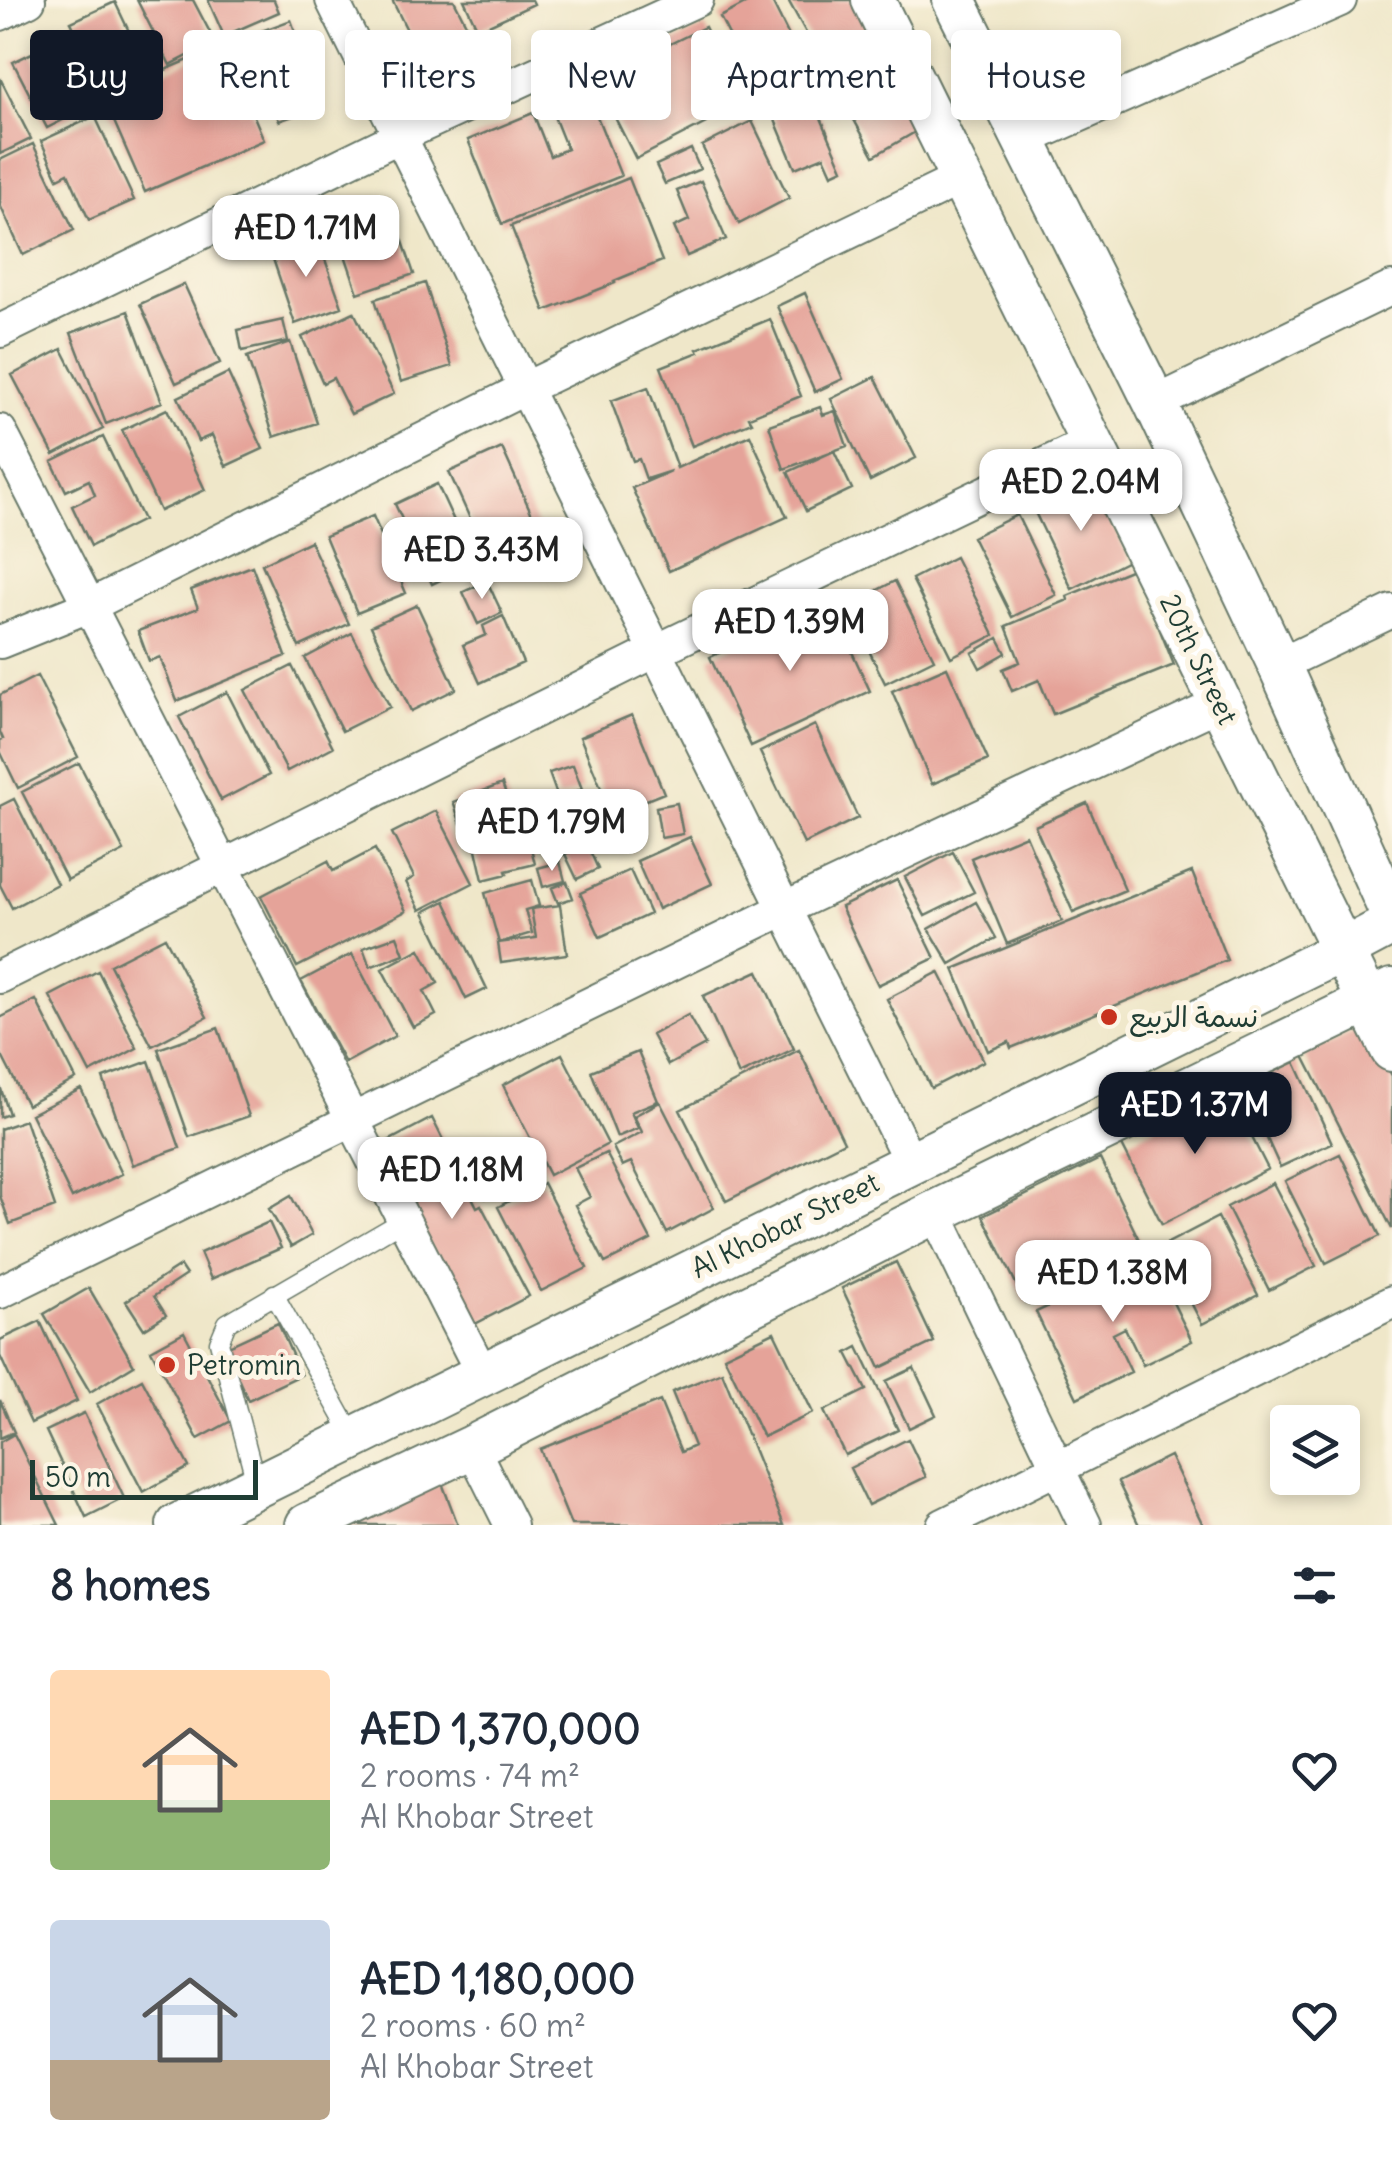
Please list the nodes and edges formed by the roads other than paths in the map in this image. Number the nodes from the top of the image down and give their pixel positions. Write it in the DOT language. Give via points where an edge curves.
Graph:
graph roads {
  1 [pos="29,0"];
  2 [pos="332,0"];
  3 [pos="697,0"];
  4 [pos="873,0"];
  5 [pos="954,0"];
  6 [pos="1340,0"];
  7 [pos="0,14"];
  8 [pos="400,136"];
  9 [pos="1024,140"];
  10 [pos="962,178"];
  11 [pos="1392,288"];
  12 [pos="0,331"];
  13 [pos="526,388"];
  14 [pos="1156,402"];
  15 [pos="0,431"];
  16 [pos="1091,442"];
  17 [pos="90,606"];
  18 [pos="1392,611"];
  19 [pos="0,642"];
  20 [pos="656,651"];
  21 [pos="1278,664"];
  22 [pos="1221,703"];
  23 [pos="222,866"];
  24 [pos="784,908"];
  25 [pos="1392,915"];
  26 [pos="1392,924"];
  27 [pos="1343,950"];
  28 [pos="0,978"];
  29 [pos="1380,996"];
  30 [pos="1392,1050"];
  31 [pos="352,1120"];
  32 [pos="911,1163"];
  33 [pos="935,1212"];
  34 [pos="404,1220"];
  35 [pos="0,1292"];
  36 [pos="274,1294"];
  37 [pos="1392,1302"];
  38 [pos="483,1375"];
  39 [pos="354,1438"];
  40 [pos="472,1447"];
  41 [pos="1058,1468"];
  42 [pos="257,1486"];
  43 [pos="178,1525"];
  44 [pos="306,1525"];
  45 [pos="510,1525"];
  46 [pos="943,1525"];
  47 [pos="1086,1525"];
  1 -- 7 [label="street"];
  2 -- 8 [label="street"];
  3 -- 8 [label="street"];
  4 -- 10 [label="street, 20th Street"];
  5 -- 9 [label="street"];
  6 -- 9 [label="street"];
  8 -- 12 [label="street"];
  8 -- 13 [label="street"];
  9 -- 14 [label="street"];
  10 -- 13 [label="street"];
  10 -- 16 [label="street, 20th Street"];
  11 -- 14 [label="street"];
  13 -- 17 [label="street"];
  13 -- 20 [label="street"];
  14 -- 21 [label="street"];
  15 -- 17 [label="street"];
  16 -- 20 [label="street"];
  16 -- 22 [label="street, 20th Street"];
  17 -- 19 [label="street"];
  17 -- 23 [label="street"];
  18 -- 21 [label="street"];
  20 -- 23 [label="street"];
  20 -- 24 [label="street"];
  21 -- 25 [label="street"];
  22 -- 24 [label="street"];
  22 -- 27 [label="street, 20th Street"];
  23 -- 28 [label="street"];
  23 -- 31 [label="street"];
  24 -- 31 [label="street"];
  24 -- 32 [label="street"];
  26 -- 27 [label="street, Al Khobar Street"];
  27 -- 29 [label="street, 20th Street"];
  27 -- 32 [label="street, Al Khobar Street"];
  29 -- 30 [label="street, 20th Street"];
  29 -- 33 [label="street, Al Khobar Street"];
  31 -- 34 [label="street"];
  31 -- 35 [label="street"];
  32 -- 38 [label="street, Al Khobar Street"];
  33 -- 40 [label="street, Al Khobar Street"];
  33 -- 41 [label="street"];
  34 -- 36 [label="lane"];
  34 -- 38 [label="street"];
  36 -- 39 [label="lane"];
  36 -- 42 [label="lane" via="227,1323 219,1342"];
  37 -- 41 [label="street"];
  38 -- 39 [label="street, Al Khobar Street"];
  39 -- 42 [label="street, Al Khobar Street"];
  40 -- 44 [label="street, Al Khobar Street"];
  40 -- 45 [label="street"];
  41 -- 46 [label="street"];
  41 -- 47 [label="street"];
  42 -- 43 [label="street, Al Khobar Street"];
}
